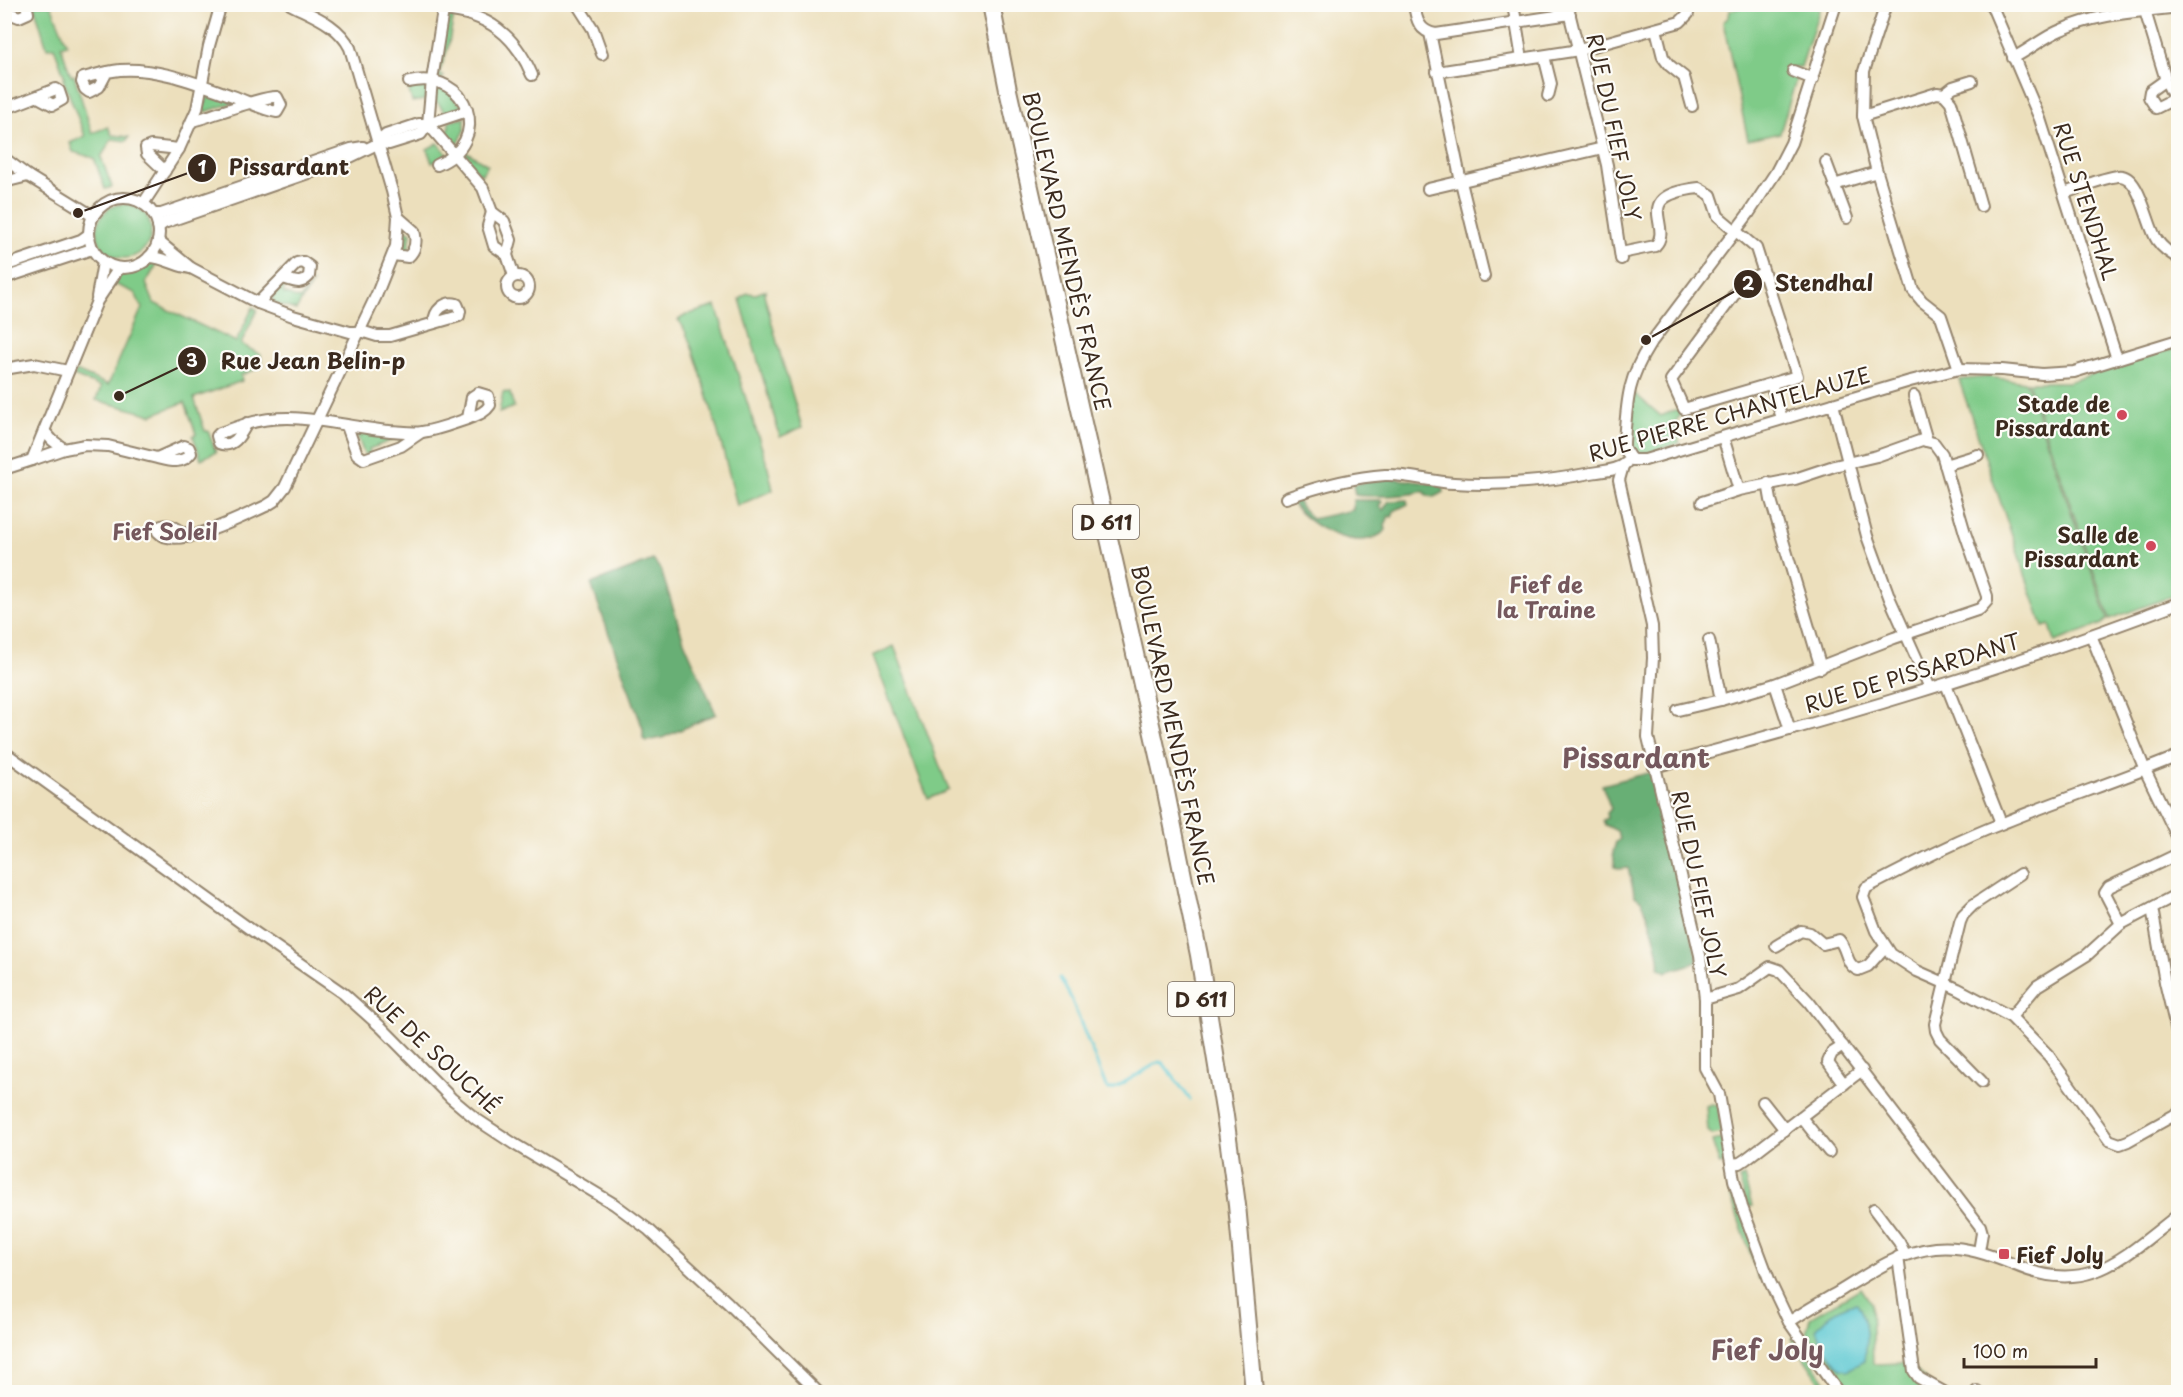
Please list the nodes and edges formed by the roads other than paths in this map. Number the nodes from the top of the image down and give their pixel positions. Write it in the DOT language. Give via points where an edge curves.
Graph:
graph roads {
  1 [pos="20,4"];
  2 [pos="26,4"];
  3 [pos="221,4"];
  4 [pos="290,4"];
  5 [pos="577,4"];
  6 [pos="981,4"];
  7 [pos="986,4"];
  8 [pos="992,4"];
  9 [pos="1000,4"];
  10 [pos="1414,4"];
  11 [pos="1513,4"];
  12 [pos="1836,4"];
  13 [pos="1886,4"];
  14 [pos="1991,4"];
  15 [pos="444,7"];
  16 [pos="2178,7"];
  17 [pos="1569,9"];
  18 [pos="1688,9"];
  19 [pos="4,11"];
  20 [pos="2145,11"];
  21 [pos="1516,23"];
  22 [pos="1656,29"];
  23 [pos="1430,33"];
  24 [pos="1579,50"];
  25 [pos="602,54"];
  26 [pos="1544,56"];
  27 [pos="2013,58"];
  28 [pos="1522,59"];
  29 [pos="996,60"];
  30 [pos="1792,71"];
  31 [pos="107,72"];
  32 [pos="1437,72"];
  33 [pos="532,75"];
  34 [pos="1813,78"];
  35 [pos="432,80"];
  36 [pos="1972,81"];
  37 [pos="2164,81"];
  38 [pos="409,82"];
  39 [pos="203,85"];
  40 [pos="1008,90"];
  41 [pos="1944,94"];
  42 [pos="1548,96"];
  43 [pos="38,97"];
  44 [pos="1692,106"];
  45 [pos="4,109"];
  46 [pos="467,111"];
  47 [pos="1863,116"];
  48 [pos="192,121"];
  49 [pos="429,124"];
  50 [pos="374,144"];
  51 [pos="1603,148"];
  52 [pos="178,149"];
  53 [pos="455,155"];
  54 [pos="4,158"];
  55 [pos="1826,162"];
  56 [pos="437,165"];
  57 [pos="165,171"];
  58 [pos="1877,172"];
  59 [pos="28,176"];
  60 [pos="4,182"];
  61 [pos="1461,182"];
  62 [pos="1834,185"];
  63 [pos="1428,189"];
  64 [pos="2064,193"];
  65 [pos="143,204"];
  66 [pos="1981,206"];
  67 [pos="492,212"];
  68 [pos="153,214"];
  69 [pos="93,216"];
  70 [pos="398,217"];
  71 [pos="1847,218"];
  72 [pos="158,227"];
  73 [pos="1737,230"];
  74 [pos="88,235"];
  75 [pos="158,241"];
  76 [pos="92,249"];
  77 [pos="394,255"];
  78 [pos="507,255"];
  79 [pos="49,257"];
  80 [pos="149,257"];
  81 [pos="2178,258"];
  82 [pos="103,262"];
  83 [pos="4,266"];
  84 [pos="119,268"];
  85 [pos="191,268"];
  86 [pos="1764,273"];
  87 [pos="514,276"];
  88 [pos="1484,276"];
  89 [pos="4,278"];
  90 [pos="283,278"];
  91 [pos="97,301"];
  92 [pos="258,303"];
  93 [pos="434,323"];
  94 [pos="358,333"];
  95 [pos="2178,340"];
  96 [pos="2117,358"];
  97 [pos="4,369"];
  98 [pos="1959,369"];
  99 [pos="68,371"];
  100 [pos="1771,384"];
  101 [pos="1914,396"];
  102 [pos="1833,404"];
  103 [pos="468,418"];
  104 [pos="1782,418"];
  105 [pos="318,420"];
  106 [pos="247,423"];
  107 [pos="347,426"];
  108 [pos="44,431"];
  109 [pos="420,433"];
  110 [pos="1723,437"];
  111 [pos="1927,441"];
  112 [pos="64,449"];
  113 [pos="1978,455"];
  114 [pos="157,458"];
  115 [pos="32,460"];
  116 [pos="1627,462"];
  117 [pos="1847,463"];
  118 [pos="1945,465"];
  119 [pos="4,469"];
  120 [pos="1768,483"];
  121 [pos="1739,490"];
  122 [pos="1286,498"];
  123 [pos="1702,502"];
  124 [pos="189,537"];
  125 [pos="2178,603"];
  126 [pos="1906,634"];
  127 [pos="2091,635"];
  128 [pos="1709,640"];
  129 [pos="1821,668"];
  130 [pos="1775,684"];
  131 [pos="1946,684"];
  132 [pos="1930,688"];
  133 [pos="1721,700"];
  134 [pos="1678,710"];
  135 [pos="1790,730"];
  136 [pos="2178,756"];
  137 [pos="6,758"];
  138 [pos="1654,767"];
  139 [pos="2145,770"];
  140 [pos="2001,823"];
  141 [pos="2178,838"];
  142 [pos="2178,854"];
  143 [pos="2020,874"];
  144 [pos="2178,894"];
  145 [pos="2152,908"];
  146 [pos="2121,924"];
  147 [pos="1776,946"];
  148 [pos="1885,947"];
  149 [pos="1944,982"];
  150 [pos="1705,999"];
  151 [pos="2011,1017"];
  152 [pos="2178,1036"];
  153 [pos="1843,1046"];
  154 [pos="1862,1070"];
  155 [pos="1982,1082"];
  156 [pos="1844,1084"];
  157 [pos="1763,1102"];
  158 [pos="2178,1113"];
  159 [pos="1801,1117"];
  160 [pos="1785,1130"];
  161 [pos="1829,1152"];
  162 [pos="1732,1164"];
  163 [pos="1874,1209"];
  164 [pos="2178,1215"];
  165 [pos="1978,1251"];
  166 [pos="1901,1256"];
  167 [pos="1789,1322"];
  168 [pos="818,1392"];
  169 [pos="1248,1392"];
  170 [pos="1254,1392"];
  171 [pos="1838,1392"];
  172 [pos="1944,1392"];
  1 -- 19 [label="street"];
  2 -- 19 [label="street" via="28,13 19,17"];
  3 -- 39 [label="street"];
  4 -- 50 [label="street" via="329,24 346,40 354,57"];
  5 -- 25 [label="street" via="593,29"];
  6 -- 29 [label="main road" via="992,57"];
  7 -- 29 [label="main road, BOULEVARD MENDÈS FRANCE / D 611"];
  8 -- 40 [label="main road, BOULEVARD MENDÈS FRANCE / D 611"];
  9 -- 40 [label="main road" via="1011,75"];
  10 -- 23 [label="street" via="1420,26"];
  11 -- 21 [label="street"];
  12 -- 34 [label="street, RUE DU FIEF JOLY"];
  13 -- 47 [label="street" via="1864,71"];
  14 -- 27 [label="street, RUE STENDHAL"];
  15 -- 33 [label="street" via="500,29 518,48"];
  15 -- 35 [label="street"];
  16 -- 20 [label="street"];
  17 -- 21 [label="street"];
  17 -- 24 [label="street, RUE DU FIEF JOLY"];
  18 -- 22 [label="street" via="1680,22"];
  20 -- 27 [label="street" via="2107,15 2073,25"];
  20 -- 37 [label="street"];
  21 -- 23 [label="street"];
  21 -- 28 [label="street"];
  22 -- 24 [label="street"];
  22 -- 44 [label="street" via="1663,57 1684,76"];
  23 -- 32 [label="street"];
  24 -- 26 [label="street"];
  24 -- 51 [label="street, RUE DU FIEF JOLY"];
  26 -- 28 [label="street"];
  26 -- 42 [label="street" via="1551,84"];
  27 -- 64 [label="street, RUE STENDHAL" via="2040,119"];
  28 -- 32 [label="street"];
  29 -- 169 [label="main road, BOULEVARD MENDÈS FRANCE / D 611" via="1192,946 1220,1116"];
  30 -- 34 [label="street"];
  31 -- 39 [label="street" via="145,71"];
  32 -- 61 [label="street"];
  34 -- 73 [label="street, RUE DU FIEF JOLY" via="1784,158"];
  35 -- 38 [label="street"];
  35 -- 46 [label="street" via="455,91"];
  35 -- 49 [label="street"];
  36 -- 41 [label="street"];
  39 -- 48 [label="street"];
  39 -- 48 [label="street" via="251,103"];
  40 -- 170 [label="main road, BOULEVARD MENDÈS FRANCE / D 611" via="1165,787 1199,955 1235,1194"];
  41 -- 47 [label="street"];
  41 -- 66 [label="street" via="1951,102"];
  43 -- 45 [label="street"];
  46 -- 49 [label="street"];
  46 -- 53 [label="street" via="467,138"];
  47 -- 58 [label="street"];
  48 -- 52 [label="street"];
  49 -- 50 [label="street" via="386,135"];
  49 -- 53 [label="street"];
  50 -- 68 [label="street"];
  50 -- 70 [label="street"];
  50 -- 72 [label="street" via="340,162"];
  51 -- 61 [label="street"];
  51 -- 73 [label="street, RUE DU FIEF JOLY" via="1621,256 1655,246 1661,236 1657,216 1660,203 1669,194 1695,188 1708,192 1718,216"];
  52 -- 57 [label="street"];
  52 -- 57 [label="street" via="146,148 147,154"];
  53 -- 56 [label="street"];
  53 -- 67 [label="street" via="483,188"];
  54 -- 59 [label="street"];
  55 -- 62 [label="street"];
  57 -- 65 [label="street"];
  58 -- 62 [label="street"];
  58 -- 98 [label="street" via="1913,290 1941,316"];
  59 -- 60 [label="street"];
  59 -- 69 [label="street"];
  61 -- 63 [label="street"];
  61 -- 88 [label="street"];
  62 -- 71 [label="street"];
  64 -- 81 [label="street" via="2117,176 2128,178 2136,188 2155,237"];
  64 -- 96 [label="street, RUE STENDHAL"];
  65 -- 68 [label="street"];
  65 -- 69 [label="street" via="127,198 112,200"];
  67 -- 78 [label="street" via="504,221 511,240"];
  67 -- 78 [label="street" via="488,226 494,246"];
  68 -- 72 [label="street"];
  69 -- 74 [label="street"];
  70 -- 77 [label="street"];
  70 -- 77 [label="street" via="414,231 415,246 408,257"];
  72 -- 75 [label="street"];
  73 -- 86 [label="street" via="1756,248"];
  73 -- 116 [label="street, RUE DU FIEF JOLY" via="1636,368 1627,393"];
  74 -- 76 [label="street"];
  74 -- 79 [label="street"];
  75 -- 80 [label="street"];
  75 -- 85 [label="street"];
  76 -- 79 [label="street"];
  76 -- 82 [label="street"];
  77 -- 94 [label="street"];
  78 -- 87 [label="street"];
  79 -- 83 [label="street"];
  79 -- 89 [label="street"];
  80 -- 84 [label="street" via="138,265"];
  80 -- 85 [label="street"];
  82 -- 84 [label="street"];
  82 -- 91 [label="street"];
  84 -- 91 [label="street"];
  85 -- 92 [label="street"];
  86 -- 100 [label="street" via="1797,376"];
  86 -- 100 [label="street" via="1745,280 1671,380 1683,409"];
  90 -- 92 [label="street"];
  91 -- 99 [label="street"];
  92 -- 94 [label="street" via="294,317"];
  93 -- 94 [label="street" via="390,336"];
  94 -- 105 [label="street"];
  95 -- 96 [label="street, RUE PIERRE CHANTELAUZE"];
  96 -- 98 [label="street, RUE PIERRE CHANTELAUZE" via="2056,374"];
  97 -- 99 [label="street" via="34,364"];
  98 -- 102 [label="street, RUE PIERRE CHANTELAUZE"];
  99 -- 108 [label="street"];
  100 -- 104 [label="street"];
  101 -- 111 [label="street"];
  102 -- 104 [label="street, RUE PIERRE CHANTELAUZE"];
  102 -- 117 [label="street"];
  103 -- 109 [label="street"];
  104 -- 110 [label="street, RUE PIERRE CHANTELAUZE"];
  105 -- 106 [label="street" via="282,417"];
  105 -- 107 [label="street"];
  105 -- 124 [label="street" via="274,501"];
  107 -- 109 [label="street"];
  107 -- 109 [label="street" via="357,454 364,459 400,447"];
  108 -- 112 [label="street"];
  108 -- 115 [label="street"];
  110 -- 116 [label="street, RUE PIERRE CHANTELAUZE"];
  110 -- 121 [label="street"];
  111 -- 117 [label="street"];
  111 -- 118 [label="street" via="1939,448"];
  112 -- 114 [label="street" via="97,445"];
  112 -- 115 [label="street"];
  113 -- 118 [label="street"];
  115 -- 119 [label="street"];
  116 -- 122 [label="street, RUE PIERRE CHANTELAUZE" via="1567,478 1510,484 1452,483 1386,475"];
  116 -- 138 [label="street, RUE DU FIEF JOLY" via="1619,480 1652,627 1648,726"];
  117 -- 120 [label="street"];
  117 -- 126 [label="street" via="1867,536"];
  118 -- 126 [label="street" via="1987,601 1980,609"];
  120 -- 121 [label="street"];
  120 -- 129 [label="street"];
  121 -- 123 [label="street"];
  125 -- 127 [label="street, RUE DE PISSARDANT"];
  126 -- 129 [label="street"];
  126 -- 132 [label="street"];
  127 -- 131 [label="street, RUE DE PISSARDANT"];
  127 -- 139 [label="street"];
  128 -- 133 [label="street"];
  129 -- 130 [label="street"];
  130 -- 133 [label="street"];
  130 -- 135 [label="street"];
  131 -- 132 [label="street, RUE DE PISSARDANT"];
  131 -- 140 [label="street"];
  132 -- 135 [label="street, RUE DE PISSARDANT"];
  133 -- 134 [label="street"];
  135 -- 138 [label="street, RUE DE PISSARDANT"];
  136 -- 139 [label="street"];
  137 -- 168 [label="street, RUE DE SOUCHÉ" via="106,823 344,993 476,1119 643,1225"];
  138 -- 150 [label="street, RUE DU FIEF JOLY" via="1700,955"];
  139 -- 140 [label="street"];
  139 -- 141 [label="street"];
  140 -- 148 [label="street" via="1866,888 1863,897"];
  142 -- 146 [label="street" via="2106,890"];
  143 -- 149 [label="street" via="1963,915"];
  144 -- 145 [label="street"];
  145 -- 146 [label="street"];
  145 -- 152 [label="street"];
  146 -- 151 [label="street" via="2087,955 2037,986"];
  147 -- 148 [label="street" via="1801,931 1810,933 1822,944 1839,940 1851,965 1858,970 1868,966"];
  148 -- 149 [label="street" via="1901,961"];
  149 -- 151 [label="street"];
  149 -- 155 [label="street" via="1936,1031"];
  150 -- 153 [label="street" via="1739,989 1766,969 1776,968"];
  150 -- 162 [label="street, RUE DU FIEF JOLY" via="1704,1063 1719,1094"];
  151 -- 158 [label="street" via="2049,1056 2114,1143 2128,1141"];
  153 -- 154 [label="street"];
  153 -- 156 [label="street" via="1832,1053 1828,1062"];
  154 -- 156 [label="street"];
  154 -- 165 [label="street" via="1980,1226"];
  156 -- 159 [label="street"];
  157 -- 160 [label="street"];
  159 -- 160 [label="street"];
  159 -- 161 [label="street"];
  160 -- 162 [label="street" via="1740,1163"];
  162 -- 167 [label="street, RUE DU FIEF JOLY" via="1742,1207"];
  163 -- 166 [label="street" via="1899,1242"];
  164 -- 165 [label="street" via="2110,1265 2084,1276 2059,1278 2036,1273"];
  165 -- 166 [label="street" via="1937,1248"];
  166 -- 167 [label="street"];
  166 -- 172 [label="street" via="1914,1371"];
  167 -- 171 [label="street, RUE DU FIEF JOLY"];
}
